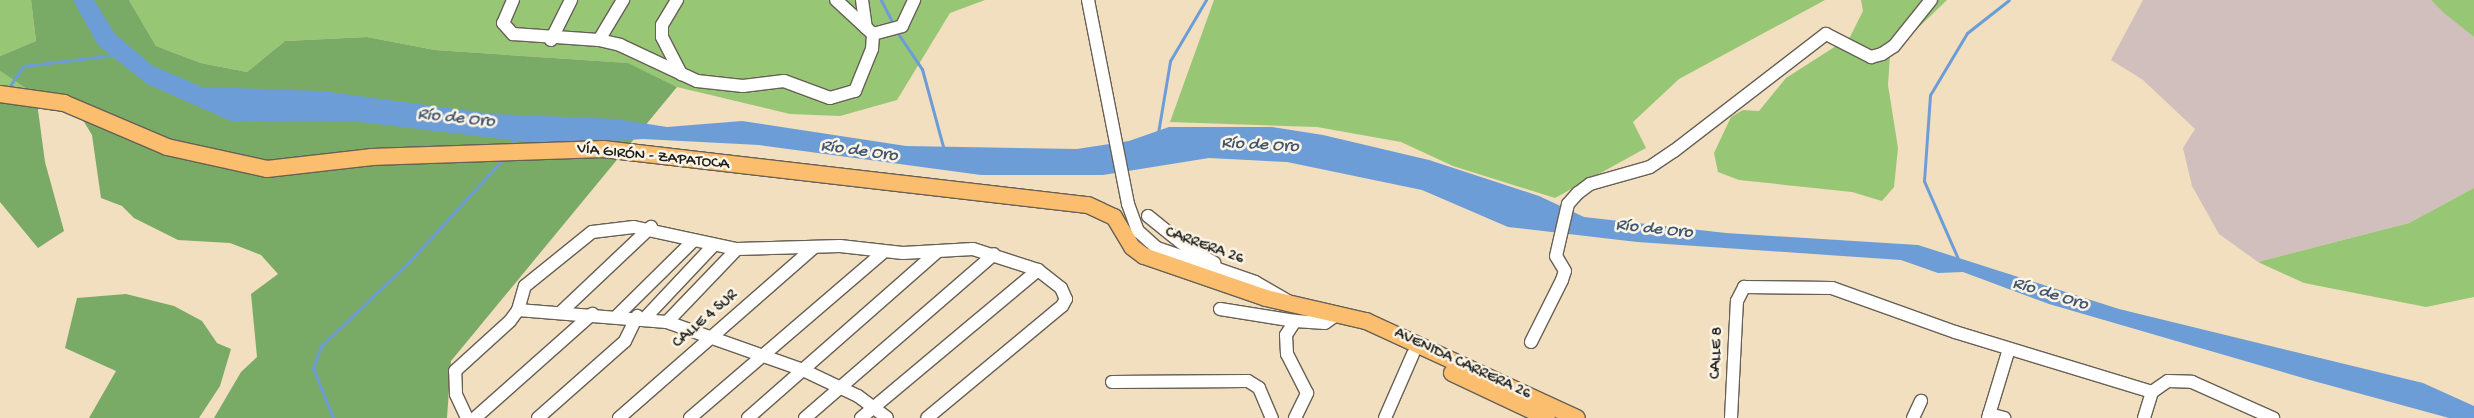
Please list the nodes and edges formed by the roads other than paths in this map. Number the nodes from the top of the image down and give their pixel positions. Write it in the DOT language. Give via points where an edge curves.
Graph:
graph roads {
  1 [pos="513,0"];
  2 [pos="571,0"];
  3 [pos="623,0"];
  4 [pos="677,0"];
  5 [pos="836,0"];
  6 [pos="862,0"];
  7 [pos="914,0"];
  8 [pos="1088,0"];
  9 [pos="1931,0"];
  10 [pos="869,31"];
  11 [pos="551,40"];
  12 [pos="599,40"];
  13 [pos="681,74"];
  14 [pos="7,96"];
  15 [pos="1148,216"];
  16 [pos="651,227"];
  17 [pos="693,241"];
  18 [pos="713,246"];
  19 [pos="814,247"];
  20 [pos="737,249"];
  21 [pos="938,251"];
  22 [pos="884,252"];
  23 [pos="994,254"];
  24 [pos="1038,270"];
  25 [pos="1236,276"];
  26 [pos="1288,301"];
  27 [pos="1220,309"];
  28 [pos="518,310"];
  29 [pos="561,312"];
  30 [pos="592,314"];
  31 [pos="618,315"];
  32 [pos="642,316"];
  33 [pos="1341,316"];
  34 [pos="1295,321"];
  35 [pos="667,322"];
  36 [pos="712,337"];
  37 [pos="1531,342"];
  38 [pos="2009,349"];
  39 [pos="1413,354"];
  40 [pos="761,355"];
  41 [pos="803,370"];
  42 [pos="1112,382"];
  43 [pos="840,388"];
  44 [pos="2152,392"];
  45 [pos="1920,401"];
  46 [pos="873,407"];
  47 [pos="1989,416"];
  48 [pos="1544,417"];
  49 [pos="467,418"];
  50 [pos="475,418"];
  51 [pos="538,418"];
  52 [pos="619,418"];
  53 [pos="690,418"];
  54 [pos="748,418"];
  55 [pos="805,418"];
  56 [pos="861,418"];
  57 [pos="887,418"];
  58 [pos="927,418"];
  59 [pos="1272,418"];
  60 [pos="1294,418"];
  61 [pos="1385,418"];
  62 [pos="1576,418"];
  63 [pos="1731,418"];
  64 [pos="1913,418"];
  65 [pos="2004,418"];
  66 [pos="2144,418"];
  67 [pos="2273,418"];
  1 -- 11 [label="street" via="504,18 506,29"];
  2 -- 11 [label="street"];
  3 -- 12 [label="street"];
  4 -- 13 [label="street" via="662,25 662,37"];
  5 -- 10 [label="street"];
  6 -- 10 [label="street"];
  7 -- 10 [label="street" via="897,29"];
  8 -- 25 [label="street, CARRERA 26" via="1128,204 1138,231 1157,248"];
  9 -- 37 [label="street" via="1894,46 1882,54 1872,57 1826,34 1674,152 1634,173 1590,184 1568,204 1556,256 1565,271"];
  10 -- 13 [label="street" via="861,84 843,97 830,98 799,83 716,85"];
  11 -- 12 [label="street"];
  12 -- 13 [label="street" via="620,45"];
  14 -- 26 [label="main road, VÍA GIRÓN - ZAPATOCA" via="64,103 167,147 267,169 346,158 603,149 1088,205 1114,217 1132,246 1144,256 1221,284"];
  15 -- 25 [label="street" via="1185,246"];
  16 -- 17 [label="street"];
  16 -- 28 [label="street" via="592,232 525,286"];
  16 -- 29 [label="street"];
  17 -- 18 [label="street"];
  17 -- 31 [label="street"];
  18 -- 20 [label="street"];
  18 -- 32 [label="street"];
  19 -- 20 [label="street"];
  19 -- 22 [label="street"];
  19 -- 36 [label="street, CALLE 4 SUR"];
  20 -- 35 [label="street"];
  21 -- 22 [label="street"];
  21 -- 23 [label="street" via="973,249"];
  21 -- 41 [label="street"];
  22 -- 40 [label="street"];
  23 -- 24 [label="street"];
  23 -- 43 [label="street"];
  24 -- 46 [label="street"];
  24 -- 58 [label="street" via="1066,292 1062,306"];
  25 -- 26 [label="street, CARRERA 26" via="1270,288"];
  26 -- 33 [label="main road, AVENIDA CARRERA 26"];
  27 -- 34 [label="street"];
  28 -- 29 [label="street"];
  28 -- 49 [label="street" via="455,371 456,394"];
  29 -- 30 [label="street"];
  30 -- 31 [label="street"];
  30 -- 50 [label="street"];
  31 -- 32 [label="street"];
  32 -- 35 [label="street"];
  32 -- 51 [label="street" via="625,341"];
  33 -- 34 [label="street" via="1325,323"];
  33 -- 39 [label="main road, AVENIDA CARRERA 26"];
  33 -- 62 [label="main road, AVENIDA CARRERA 26" via="1366,321"];
  34 -- 60 [label="street" via="1284,347 1307,393"];
  35 -- 36 [label="street"];
  36 -- 40 [label="street"];
  36 -- 52 [label="street, CALLE 4 SUR"];
  38 -- 44 [label="street"];
  38 -- 47 [label="street"];
  38 -- 63 [label="street, CALLE 8" via="1832,288 1740,290"];
  39 -- 48 [label="main road, AVENIDA CARRERA 26"];
  39 -- 61 [label="street"];
  40 -- 41 [label="street"];
  40 -- 53 [label="street"];
  41 -- 43 [label="street"];
  41 -- 54 [label="street"];
  42 -- 59 [label="street" via="1248,381 1259,388"];
  43 -- 46 [label="street"];
  43 -- 55 [label="street"];
  44 -- 66 [label="street"];
  44 -- 67 [label="street" via="2168,381 2192,382"];
  45 -- 64 [label="street"];
  46 -- 56 [label="street"];
  46 -- 57 [label="street"];
  47 -- 65 [label="street"];
}
